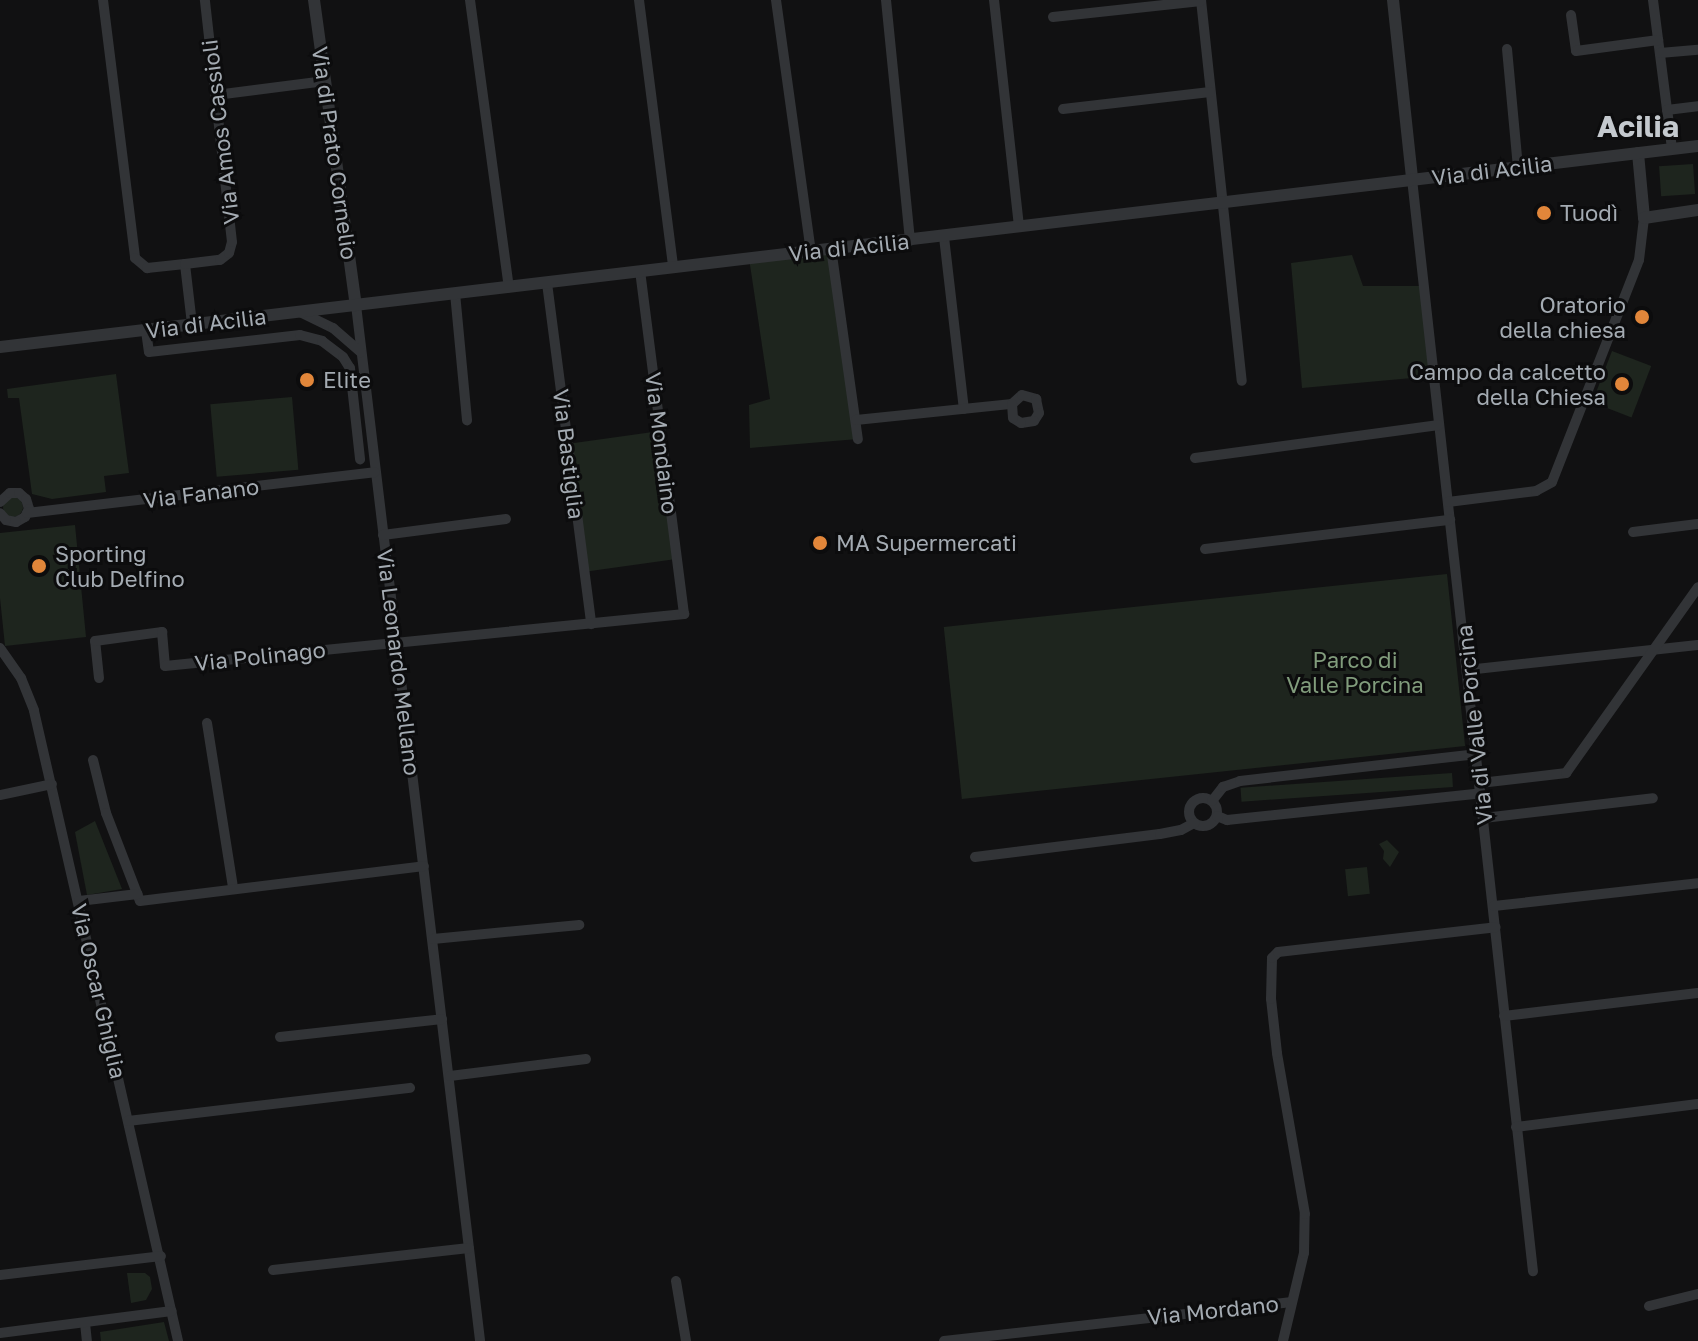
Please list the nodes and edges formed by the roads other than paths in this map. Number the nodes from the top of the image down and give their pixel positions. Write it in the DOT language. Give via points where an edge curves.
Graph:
graph roads {
  1 [pos="103,0"];
  2 [pos="205,0"];
  3 [pos="314,0"];
  4 [pos="470,0"];
  5 [pos="639,0"];
  6 [pos="776,0"];
  7 [pos="886,0"];
  8 [pos="994,0"];
  9 [pos="1393,0"];
  10 [pos="1653,0"];
  11 [pos="1201,1"];
  12 [pos="1571,15"];
  13 [pos="1053,17"];
  14 [pos="1658,40"];
  15 [pos="1507,49"];
  16 [pos="1698,50"];
  17 [pos="1660,53"];
  18 [pos="325,81"];
  19 [pos="1210,92"];
  20 [pos="216,95"];
  21 [pos="1698,106"];
  22 [pos="1063,109"];
  23 [pos="1667,110"];
  24 [pos="1698,146"];
  25 [pos="1672,149"];
  26 [pos="1638,153"];
  27 [pos="1518,167"];
  28 [pos="1412,179"];
  29 [pos="1222,203"];
  30 [pos="1698,210"];
  31 [pos="1644,218"];
  32 [pos="1019,226"];
  33 [pos="944,237"];
  34 [pos="910,241"];
  35 [pos="831,248"];
  36 [pos="811,251"];
  37 [pos="185,264"];
  38 [pos="673,267"];
  39 [pos="640,272"];
  40 [pos="547,283"];
  41 [pos="509,287"];
  42 [pos="455,293"];
  43 [pos="356,305"];
  44 [pos="300,312"];
  45 [pos="192,324"];
  46 [pos="146,331"];
  47 [pos="0,347"];
  48 [pos="361,353"];
  49 [pos="1242,381"];
  50 [pos="1012,404"];
  51 [pos="964,409"];
  52 [pos="368,413"];
  53 [pos="355,415"];
  54 [pos="467,420"];
  55 [pos="856,420"];
  56 [pos="1439,425"];
  57 [pos="858,439"];
  58 [pos="1195,458"];
  59 [pos="360,459"];
  60 [pos="375,472"];
  61 [pos="0,502"];
  62 [pos="1448,502"];
  63 [pos="0,513"];
  64 [pos="27,513"];
  65 [pos="506,519"];
  66 [pos="1450,520"];
  67 [pos="1698,524"];
  68 [pos="1633,532"];
  69 [pos="383,535"];
  70 [pos="1205,549"];
  71 [pos="1698,587"];
  72 [pos="591,624"];
  73 [pos="397,642"];
  74 [pos="1698,645"];
  75 [pos="0,648"];
  76 [pos="1654,650"];
  77 [pos="1467,670"];
  78 [pos="99,678"];
  79 [pos="207,723"];
  80 [pos="1477,754"];
  81 [pos="93,760"];
  82 [pos="52,784"];
  83 [pos="1481,788"];
  84 [pos="0,795"];
  85 [pos="1653,798"];
  86 [pos="1212,801"];
  87 [pos="1217,816"];
  88 [pos="1484,818"];
  89 [pos="1194,823"];
  90 [pos="975,857"];
  91 [pos="424,866"];
  92 [pos="1698,883"];
  93 [pos="233,887"];
  94 [pos="138,894"];
  95 [pos="79,901"];
  96 [pos="1494,906"];
  97 [pos="579,925"];
  98 [pos="1496,927"];
  99 [pos="433,939"];
  100 [pos="1698,993"];
  101 [pos="1504,1016"];
  102 [pos="442,1019"];
  103 [pos="280,1037"];
  104 [pos="586,1059"];
  105 [pos="450,1076"];
  106 [pos="410,1088"];
  107 [pos="1698,1104"];
  108 [pos="128,1121"];
  109 [pos="1516,1127"];
  110 [pos="469,1248"];
  111 [pos="161,1256"];
  112 [pos="273,1270"];
  113 [pos="1533,1271"];
  114 [pos="0,1275"];
  115 [pos="676,1281"];
  116 [pos="1698,1294"];
  117 [pos="1292,1302"];
  118 [pos="1649,1306"];
  119 [pos="172,1311"];
  120 [pos="85,1323"];
  121 [pos="0,1333"];
  122 [pos="87,1341"];
  123 [pos="178,1341"];
  124 [pos="480,1341"];
  125 [pos="686,1341"];
  126 [pos="944,1341"];
  127 [pos="1283,1341"];
  1 -- 37 [label="street, Via Amos Cassioli" via="135,258 147,268"];
  2 -- 20 [label="street, Via Amos Cassioli"];
  3 -- 18 [label="street, Via di Prato Cornelio"];
  4 -- 41 [label="street"];
  5 -- 38 [label="street"];
  6 -- 36 [label="street"];
  7 -- 34 [label="street"];
  8 -- 32 [label="street"];
  9 -- 28 [label="street"];
  10 -- 14 [label="street"];
  11 -- 13 [label="street"];
  11 -- 19 [label="street"];
  12 -- 14 [label="street" via="1576,51"];
  14 -- 17 [label="street"];
  15 -- 27 [label="street"];
  16 -- 17 [label="street"];
  17 -- 23 [label="street"];
  18 -- 20 [label="street"];
  18 -- 43 [label="street, Via di Prato Cornelio"];
  19 -- 22 [label="street"];
  19 -- 29 [label="street"];
  20 -- 37 [label="street, Via Amos Cassioli" via="232,245 220,260"];
  21 -- 23 [label="street"];
  23 -- 25 [label="street"];
  24 -- 25 [label="street, Via di Acilia"];
  25 -- 26 [label="street, Via di Acilia"];
  26 -- 27 [label="street, Via di Acilia"];
  26 -- 31 [label="street"];
  27 -- 28 [label="street, Via di Acilia"];
  28 -- 29 [label="street, Via di Acilia"];
  28 -- 56 [label="street, Via di Valle Porcina"];
  29 -- 32 [label="street, Via di Acilia"];
  29 -- 49 [label="street"];
  30 -- 31 [label="street"];
  31 -- 62 [label="street" via="1639,260 1552,482 1536,491"];
  32 -- 33 [label="street, Via di Acilia"];
  33 -- 34 [label="street, Via di Acilia"];
  33 -- 51 [label="street"];
  34 -- 35 [label="street, Via di Acilia"];
  35 -- 36 [label="street, Via di Acilia"];
  35 -- 55 [label="street"];
  36 -- 38 [label="street, Via di Acilia"];
  37 -- 45 [label="street"];
  38 -- 39 [label="street, Via di Acilia"];
  39 -- 40 [label="street, Via di Acilia"];
  39 -- 72 [label="street, Via Mondaino" via="684,614"];
  40 -- 41 [label="street, Via di Acilia"];
  40 -- 72 [label="street, Via Bastiglia"];
  41 -- 42 [label="street, Via di Acilia"];
  42 -- 43 [label="street, Via di Acilia"];
  42 -- 54 [label="street"];
  43 -- 44 [label="street, Via di Acilia"];
  43 -- 48 [label="street, Via Leonardo Mellano"];
  44 -- 45 [label="street, Via di Acilia"];
  44 -- 48 [label="street" via="333,328"];
  45 -- 46 [label="street, Via di Acilia"];
  46 -- 47 [label="street, Via di Acilia"];
  46 -- 53 [label="street" via="149,352 312,336 347,362"];
  48 -- 52 [label="street, Via Leonardo Mellano"];
  50 -- 51 [label="street"];
  51 -- 55 [label="street"];
  52 -- 53 [label="street"];
  52 -- 60 [label="street, Via Leonardo Mellano"];
  53 -- 59 [label="street"];
  55 -- 57 [label="street"];
  56 -- 58 [label="street"];
  56 -- 62 [label="street, Via di Valle Porcina"];
  60 -- 64 [label="street, Via Fanano"];
  60 -- 69 [label="street, Via Leonardo Mellano"];
  61 -- 64 [label="street" via="19,493 28,504"];
  62 -- 66 [label="street, Via di Valle Porcina"];
  63 -- 64 [label="street, Via Fanano" via="16,522"];
  65 -- 69 [label="street"];
  66 -- 70 [label="street"];
  66 -- 77 [label="street, Via di Valle Porcina"];
  67 -- 68 [label="street"];
  69 -- 73 [label="street, Via Leonardo Mellano"];
  71 -- 76 [label="street"];
  72 -- 73 [label="street"];
  73 -- 78 [label="street, Via Polinago" via="165,666 162,632 95,641"];
  73 -- 91 [label="street, Via Leonardo Mellano"];
  74 -- 76 [label="street"];
  75 -- 82 [label="street, Via Oscar Ghiglia" via="21,678 34,711"];
  76 -- 77 [label="street"];
  76 -- 83 [label="street" via="1566,773"];
  77 -- 80 [label="street, Via di Valle Porcina"];
  79 -- 93 [label="street"];
  80 -- 83 [label="street, Via di Valle Porcina"];
  80 -- 86 [label="street" via="1240,781 1223,787"];
  81 -- 94 [label="street" via="106,813"];
  82 -- 84 [label="street"];
  82 -- 95 [label="street, Via Oscar Ghiglia"];
  83 -- 87 [label="street" via="1227,820"];
  83 -- 88 [label="street, Via di Valle Porcina"];
  85 -- 88 [label="street"];
  86 -- 87 [label="street"];
  86 -- 89 [label="street" via="1192,803"];
  87 -- 89 [label="street" via="1205,826"];
  88 -- 96 [label="street, Via di Valle Porcina"];
  89 -- 90 [label="street" via="1160,834"];
  91 -- 93 [label="street"];
  91 -- 99 [label="street, Via Leonardo Mellano"];
  92 -- 96 [label="street"];
  93 -- 94 [label="street" via="140,901"];
  94 -- 95 [label="street"];
  95 -- 108 [label="street, Via Oscar Ghiglia"];
  96 -- 98 [label="street, Via di Valle Porcina"];
  97 -- 99 [label="street"];
  98 -- 101 [label="street, Via di Valle Porcina"];
  98 -- 117 [label="street" via="1278,952 1272,958 1271,999 1305,1214 1304,1253"];
  99 -- 102 [label="street, Via Leonardo Mellano"];
  100 -- 101 [label="street"];
  101 -- 109 [label="street, Via di Valle Porcina"];
  102 -- 103 [label="street"];
  102 -- 105 [label="street, Via Leonardo Mellano"];
  104 -- 105 [label="street"];
  105 -- 110 [label="street, Via Leonardo Mellano"];
  106 -- 108 [label="street"];
  107 -- 109 [label="street"];
  108 -- 111 [label="street, Via Oscar Ghiglia"];
  109 -- 113 [label="street, Via di Valle Porcina"];
  110 -- 112 [label="street"];
  110 -- 124 [label="street, Via Leonardo Mellano"];
  111 -- 114 [label="street"];
  111 -- 119 [label="street, Via Oscar Ghiglia"];
  115 -- 125 [label="street"];
  116 -- 118 [label="street"];
  117 -- 126 [label="street, Via Mordano"];
  117 -- 127 [label="street"];
  119 -- 120 [label="street"];
  119 -- 123 [label="street, Via Oscar Ghiglia"];
  120 -- 121 [label="street"];
  120 -- 122 [label="street"];
}
